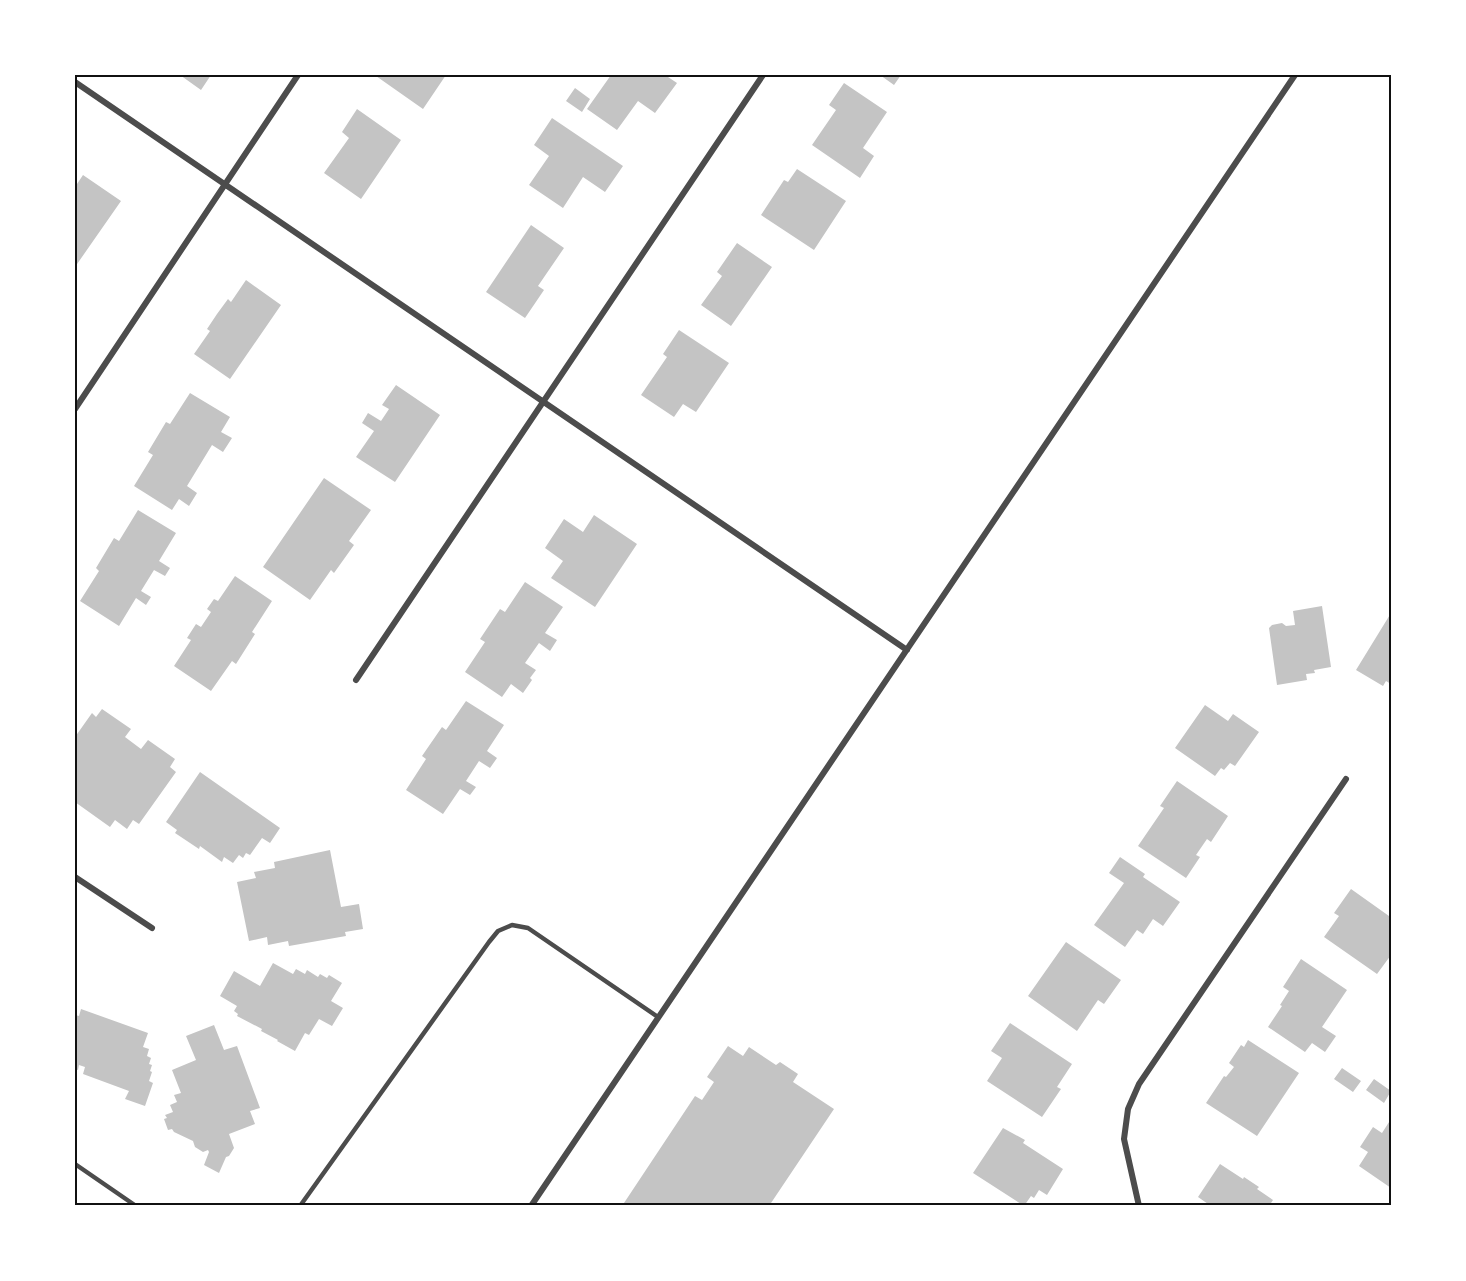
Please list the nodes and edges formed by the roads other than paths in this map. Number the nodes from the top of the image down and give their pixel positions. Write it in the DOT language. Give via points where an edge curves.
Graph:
graph roads {
  1 [pos="298,75"];
  2 [pos="763,75"];
  3 [pos="1295,75"];
  4 [pos="75,82"];
  5 [pos="225,185"];
  6 [pos="544,402"];
  7 [pos="75,409"];
  8 [pos="907,650"];
  9 [pos="357,680"];
  10 [pos="1346,778"];
  11 [pos="75,877"];
  12 [pos="152,928"];
  13 [pos="658,1017"];
  14 [pos="75,1164"];
  15 [pos="136,1206"];
  16 [pos="300,1206"];
  17 [pos="531,1206"];
  18 [pos="1139,1206"];
  1 -- 5 [label="street"];
  2 -- 6 [label="street"];
  3 -- 8 [label="street"];
  4 -- 5 [label="street"];
  5 -- 6 [label="street"];
  5 -- 7 [label="street"];
  6 -- 8 [label="street"];
  6 -- 9 [label="street"];
  8 -- 13 [label="street"];
  10 -- 18 [label="street" via="1139,1084 1128,1108 1124,1139"];
  11 -- 12 [label="street"];
  13 -- 16 [label="lane" via="528,928 512,925 498,931"];
  13 -- 17 [label="street"];
  14 -- 15 [label="lane"];
}
